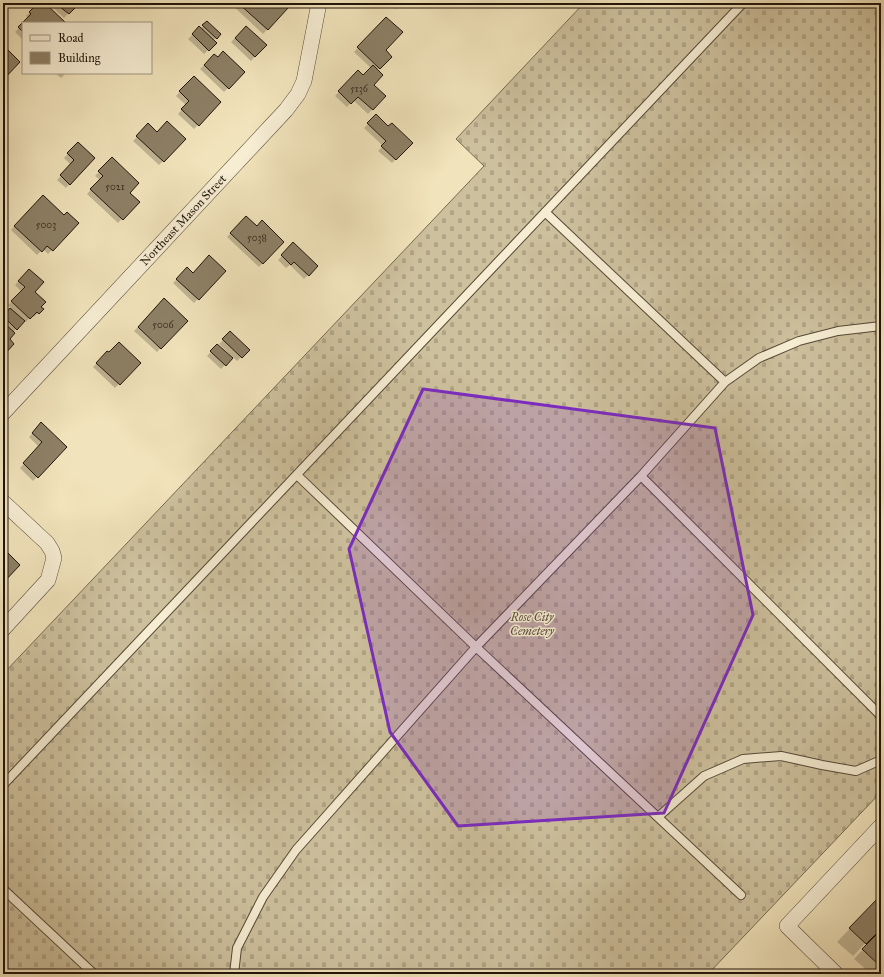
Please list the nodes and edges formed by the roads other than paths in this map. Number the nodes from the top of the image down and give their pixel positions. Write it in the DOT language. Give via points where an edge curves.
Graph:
graph roads {
  1 [pos="319,3"];
  2 [pos="743,3"];
  3 [pos="545,212"];
  4 [pos="881,326"];
  5 [pos="725,382"];
  6 [pos="3,413"];
  7 [pos="297,475"];
  8 [pos="641,476"];
  9 [pos="3,502"];
  10 [pos="3,629"];
  11 [pos="476,647"];
  12 [pos="881,716"];
  13 [pos="881,760"];
  14 [pos="3,785"];
  15 [pos="658,817"];
  16 [pos="881,826"];
  17 [pos="3,889"];
  18 [pos="740,895"];
  19 [pos="94,974"];
  20 [pos="234,974"];
  21 [pos="836,974"];
  1 -- 6 [label="street, Northeast Mason Street" via="304,81 286,110"];
  2 -- 3 [label="lane"];
  3 -- 5 [label="lane"];
  3 -- 7 [label="lane"];
  4 -- 5 [label="lane" via="838,330 799,341 760,358"];
  5 -- 8 [label="lane"];
  7 -- 11 [label="lane"];
  7 -- 14 [label="lane"];
  8 -- 11 [label="lane"];
  8 -- 12 [label="lane"];
  9 -- 10 [label="street" via="47,543 54,558 48,580"];
  11 -- 15 [label="lane"];
  11 -- 20 [label="lane" via="296,850 262,897 237,948"];
  13 -- 15 [label="lane" via="856,771 781,756 742,759 704,776"];
  15 -- 18 [label="lane"];
  16 -- 21 [label="street" via="786,926"];
  17 -- 19 [label="lane"];
}
